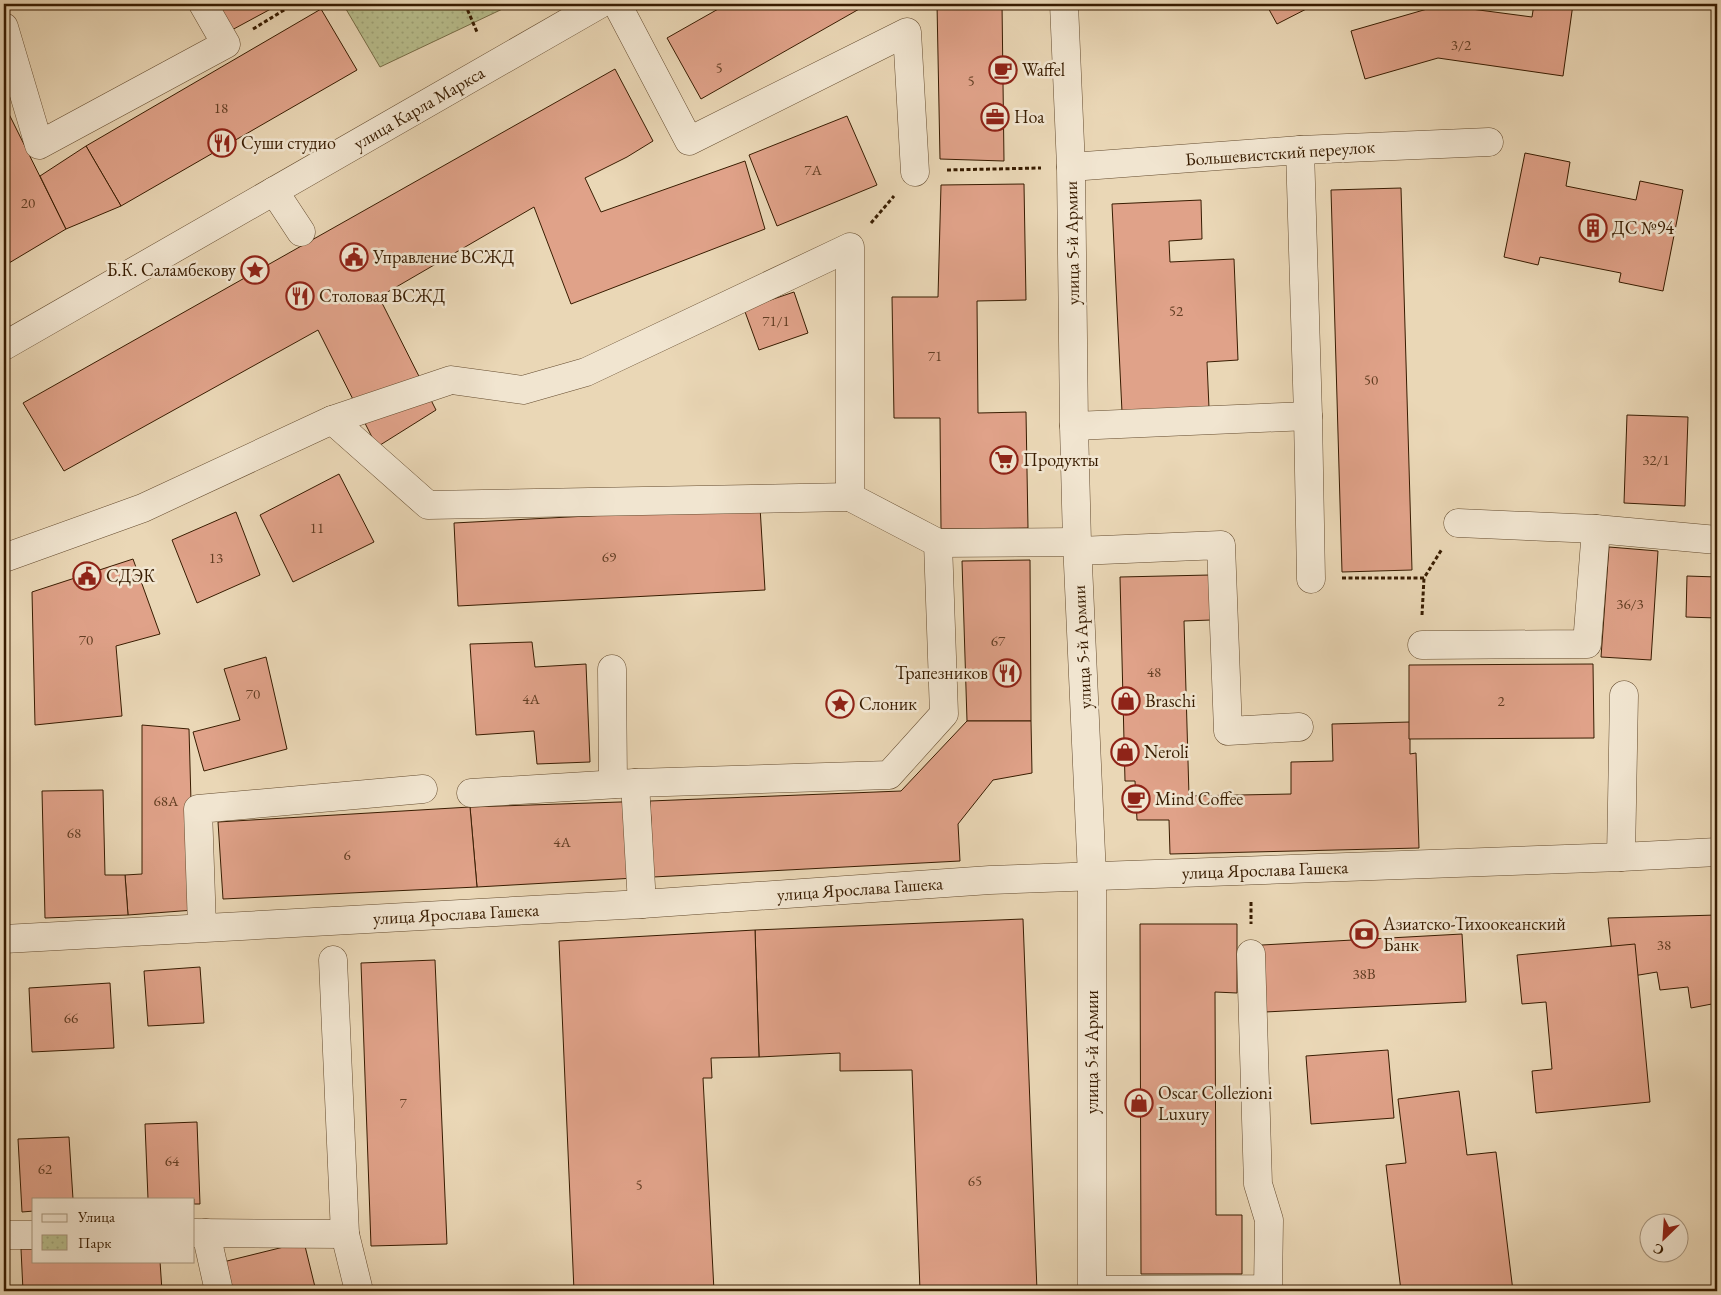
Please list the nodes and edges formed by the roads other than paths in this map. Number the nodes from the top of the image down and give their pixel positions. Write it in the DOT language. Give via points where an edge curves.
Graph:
graph roads {
  1 [pos="204,4"];
  2 [pos="600,4"];
  3 [pos="617,4"];
  4 [pos="1064,4"];
  5 [pos="4,27"];
  6 [pos="1489,142"];
  7 [pos="1300,150"];
  8 [pos="1071,167"];
  9 [pos="915,172"];
  10 [pos="274,191"];
  11 [pos="301,232"];
  12 [pos="4,346"];
  13 [pos="1308,416"];
  14 [pos="332,420"];
  15 [pos="1074,426"];
  16 [pos="850,497"];
  17 [pos="1458,523"];
  18 [pos="1596,529"];
  19 [pos="1717,540"];
  20 [pos="938,543"];
  21 [pos="1077,546"];
  22 [pos="4,558"];
  23 [pos="1311,579"];
  24 [pos="1422,645"];
  25 [pos="612,669"];
  26 [pos="1624,695"];
  27 [pos="1299,727"];
  28 [pos="624,783"];
  29 [pos="423,788"];
  30 [pos="470,793"];
  31 [pos="1717,852"];
  32 [pos="1621,858"];
  33 [pos="1092,876"];
  34 [pos="642,904"];
  35 [pos="202,927"];
  36 [pos="4,940"];
  37 [pos="1251,954"];
  38 [pos="333,960"];
  39 [pos="200,1233"];
  40 [pos="345,1234"];
  41 [pos="4,1235"];
  42 [pos="32,1235"];
  43 [pos="219,1291"];
  44 [pos="359,1291"];
  45 [pos="1092,1291"];
  46 [pos="1247,1291"];
  1 -- 5 [label="street" via="226,44 39,144"];
  2 -- 10 [label="street, улица Карла Маркса"];
  3 -- 9 [label="street" via="689,141 907,32"];
  4 -- 8 [label="street, улица 5-й Армии"];
  6 -- 7 [label="street, Большевистский переулок"];
  7 -- 8 [label="street, Большевистский переулок"];
  7 -- 13 [label="street"];
  8 -- 15 [label="street, улица 5-й Армии"];
  10 -- 11 [label="street"];
  10 -- 12 [label="street, улица Карла Маркса"];
  13 -- 15 [label="street"];
  13 -- 23 [label="street"];
  14 -- 16 [label="street" via="428,505"];
  14 -- 16 [label="street" via="451,380 523,390 586,372 850,247"];
  14 -- 22 [label="street" via="143,508"];
  15 -- 21 [label="street, улица 5-й Армии"];
  16 -- 20 [label="street"];
  17 -- 18 [label="street"];
  18 -- 19 [label="street"];
  18 -- 24 [label="street" via="1587,644"];
  20 -- 21 [label="street"];
  20 -- 28 [label="street" via="944,714 889,775"];
  21 -- 27 [label="street" via="1221,545 1228,731"];
  21 -- 33 [label="street, улица 5-й Армии"];
  25 -- 28 [label="street"];
  26 -- 32 [label="street"];
  28 -- 30 [label="street"];
  28 -- 34 [label="street"];
  29 -- 35 [label="street" via="198,809"];
  31 -- 32 [label="street, улица Ярослава Гашека"];
  32 -- 33 [label="street, улица Ярослава Гашека"];
  33 -- 34 [label="street, улица Ярослава Гашека"];
  33 -- 45 [label="street, улица 5-й Армии"];
  34 -- 35 [label="street, улица Ярослава Гашека"];
  35 -- 36 [label="street, улица Ярослава Гашека"];
  37 -- 46 [label="street" via="1258,1184 1269,1220 1269,1273 1268,1289"];
  38 -- 40 [label="street"];
  39 -- 40 [label="street"];
  39 -- 43 [label="street"];
  40 -- 44 [label="street"];
  41 -- 42 [label="street"];
  45 -- 46 [label="street"];
}
